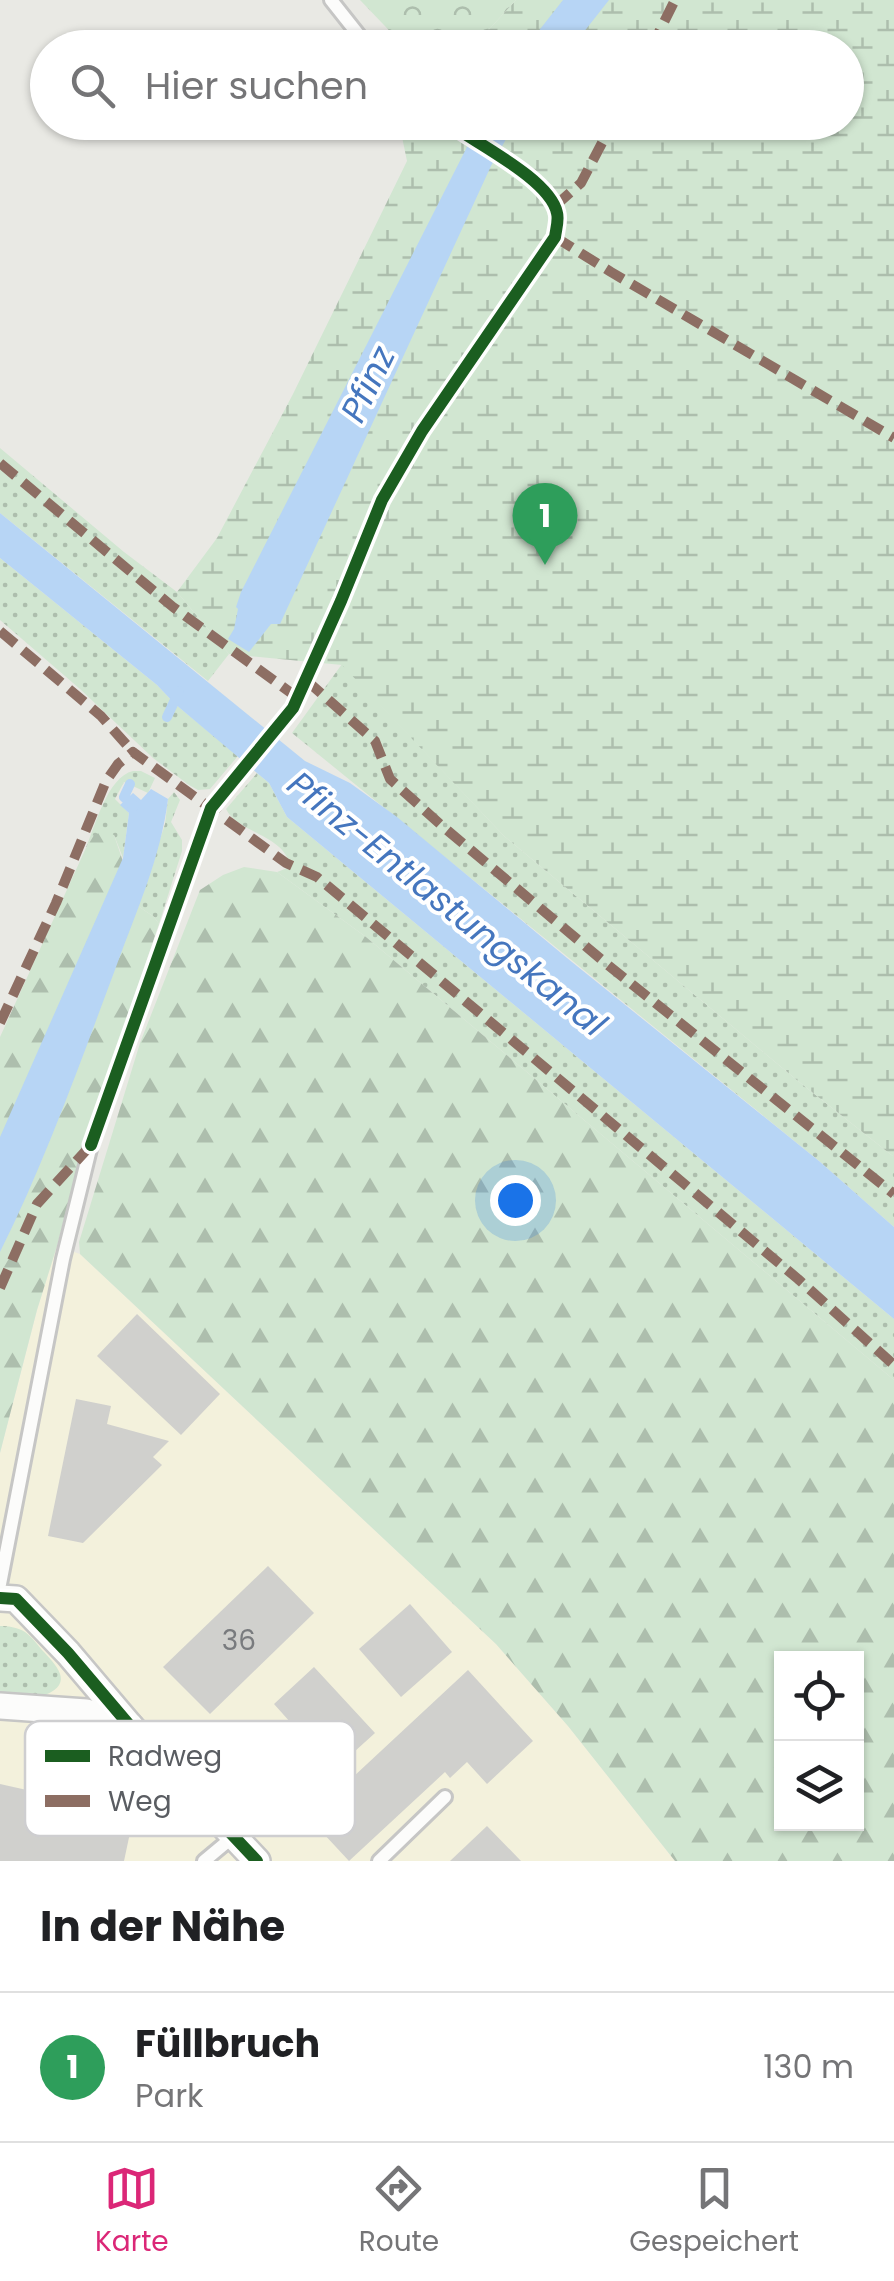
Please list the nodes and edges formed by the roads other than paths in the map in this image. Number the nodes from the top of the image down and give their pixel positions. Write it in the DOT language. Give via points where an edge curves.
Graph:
graph roads {
  1 [pos="330,0"];
  2 [pos="354,30"];
  3 [pos="473,140"];
  4 [pos="0,1584"];
  5 [pos="0,1598"];
  6 [pos="6,1707"];
  7 [pos="114,1721"];
  8 [pos="126,1721"];
  9 [pos="445,1798"];
  10 [pos="234,1836"];
  11 [pos="204,1861"];
  12 [pos="258,1861"];
  13 [pos="379,1861"];
  1 -- 2 [label="lane"];
  3 -- 4 [label="lane" via="549,194 558,215 555,236 382,500 293,708 210,808 91,1145"];
  5 -- 8 [label="street" via="16,1599"];
  6 -- 7 [label="street" via="86,1712"];
  9 -- 13 [label="lane"];
  10 -- 11 [label="lane"];
  10 -- 12 [label="street"];
}
